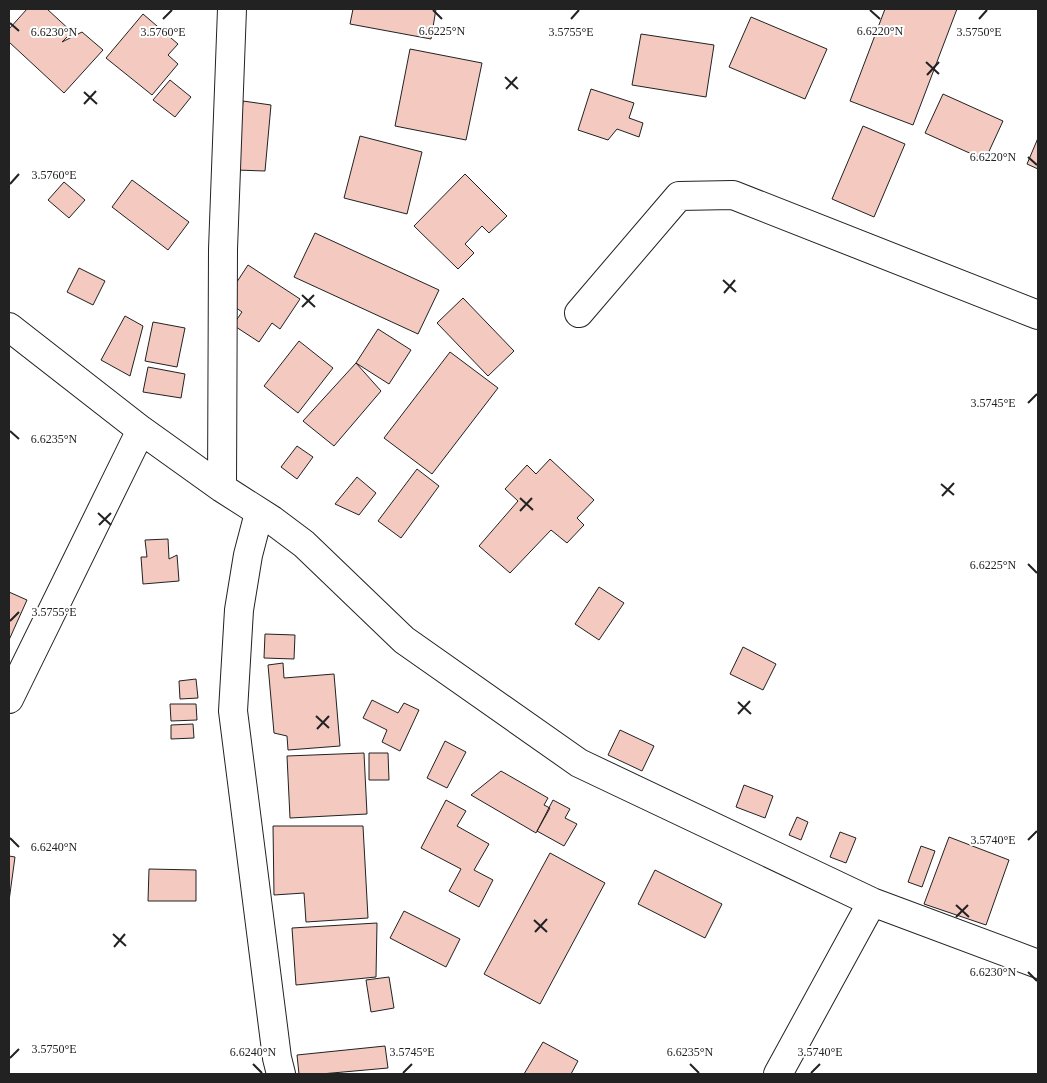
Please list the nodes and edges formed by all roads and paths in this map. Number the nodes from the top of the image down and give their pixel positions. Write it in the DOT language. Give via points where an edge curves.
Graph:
graph roads {
  1 [pos="232,9"];
  2 [pos="579,312"];
  3 [pos="1038,315"];
  4 [pos="9,327"];
  5 [pos="141,430"];
  6 [pos="222,488"];
  7 [pos="259,513"];
  8 [pos="9,699"];
  9 [pos="872,902"];
  10 [pos="1038,964"];
  11 [pos="281,1074"];
  12 [pos="778,1074"];
  1 -- 6 [label="street" via="223,249"];
  2 -- 3 [label="street" via="679,196 733,194"];
  4 -- 5 [label="street"];
  5 -- 6 [label="street"];
  5 -- 8 [label="street"];
  6 -- 7 [label="street"];
  7 -- 9 [label="street" via="304,544 404,640 579,763"];
  7 -- 11 [label="street" via="239,610 233,711"];
  9 -- 10 [label="street"];
  9 -- 12 [label="street"];
}
